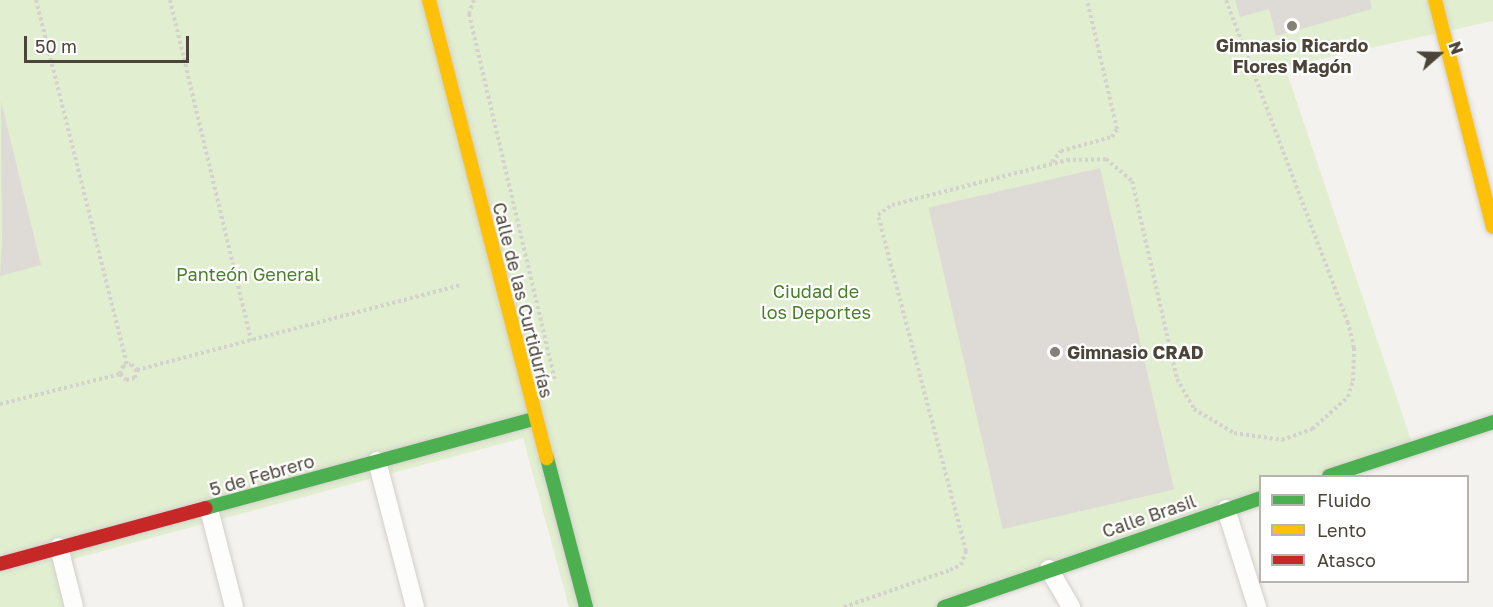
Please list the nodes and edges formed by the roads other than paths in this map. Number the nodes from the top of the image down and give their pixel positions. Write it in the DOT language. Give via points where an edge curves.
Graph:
graph roads {
  1 [pos="429,0"];
  2 [pos="1435,0"];
  3 [pos="1493,226"];
  4 [pos="534,419"];
  5 [pos="1493,422"];
  6 [pos="377,461"];
  7 [pos="1335,475"];
  8 [pos="1259,498"];
  9 [pos="209,509"];
  10 [pos="1226,509"];
  11 [pos="59,547"];
  12 [pos="0,564"];
  13 [pos="1049,569"];
  14 [pos="74,607"];
  15 [pos="234,607"];
  16 [pos="415,607"];
  17 [pos="586,607"];
  18 [pos="944,607"];
  19 [pos="1071,607"];
  20 [pos="1257,607"];
  1 -- 4 [label="street, Calle de las Curtidurías"];
  2 -- 3 [label="street"];
  4 -- 6 [label="street, 5 de Febrero"];
  4 -- 17 [label="street, Calle de las Curtidurías"];
  5 -- 7 [label="street"];
  6 -- 9 [label="street, 5 de Febrero"];
  6 -- 16 [label="street"];
  8 -- 10 [label="street, Calle Brasil"];
  9 -- 11 [label="street, 5 de Febrero"];
  9 -- 15 [label="street"];
  10 -- 13 [label="street, Calle Brasil"];
  10 -- 20 [label="street"];
  11 -- 12 [label="street, 5 de Febrero"];
  11 -- 14 [label="street"];
  13 -- 18 [label="street, Calle Brasil"];
  13 -- 19 [label="street"];
}
